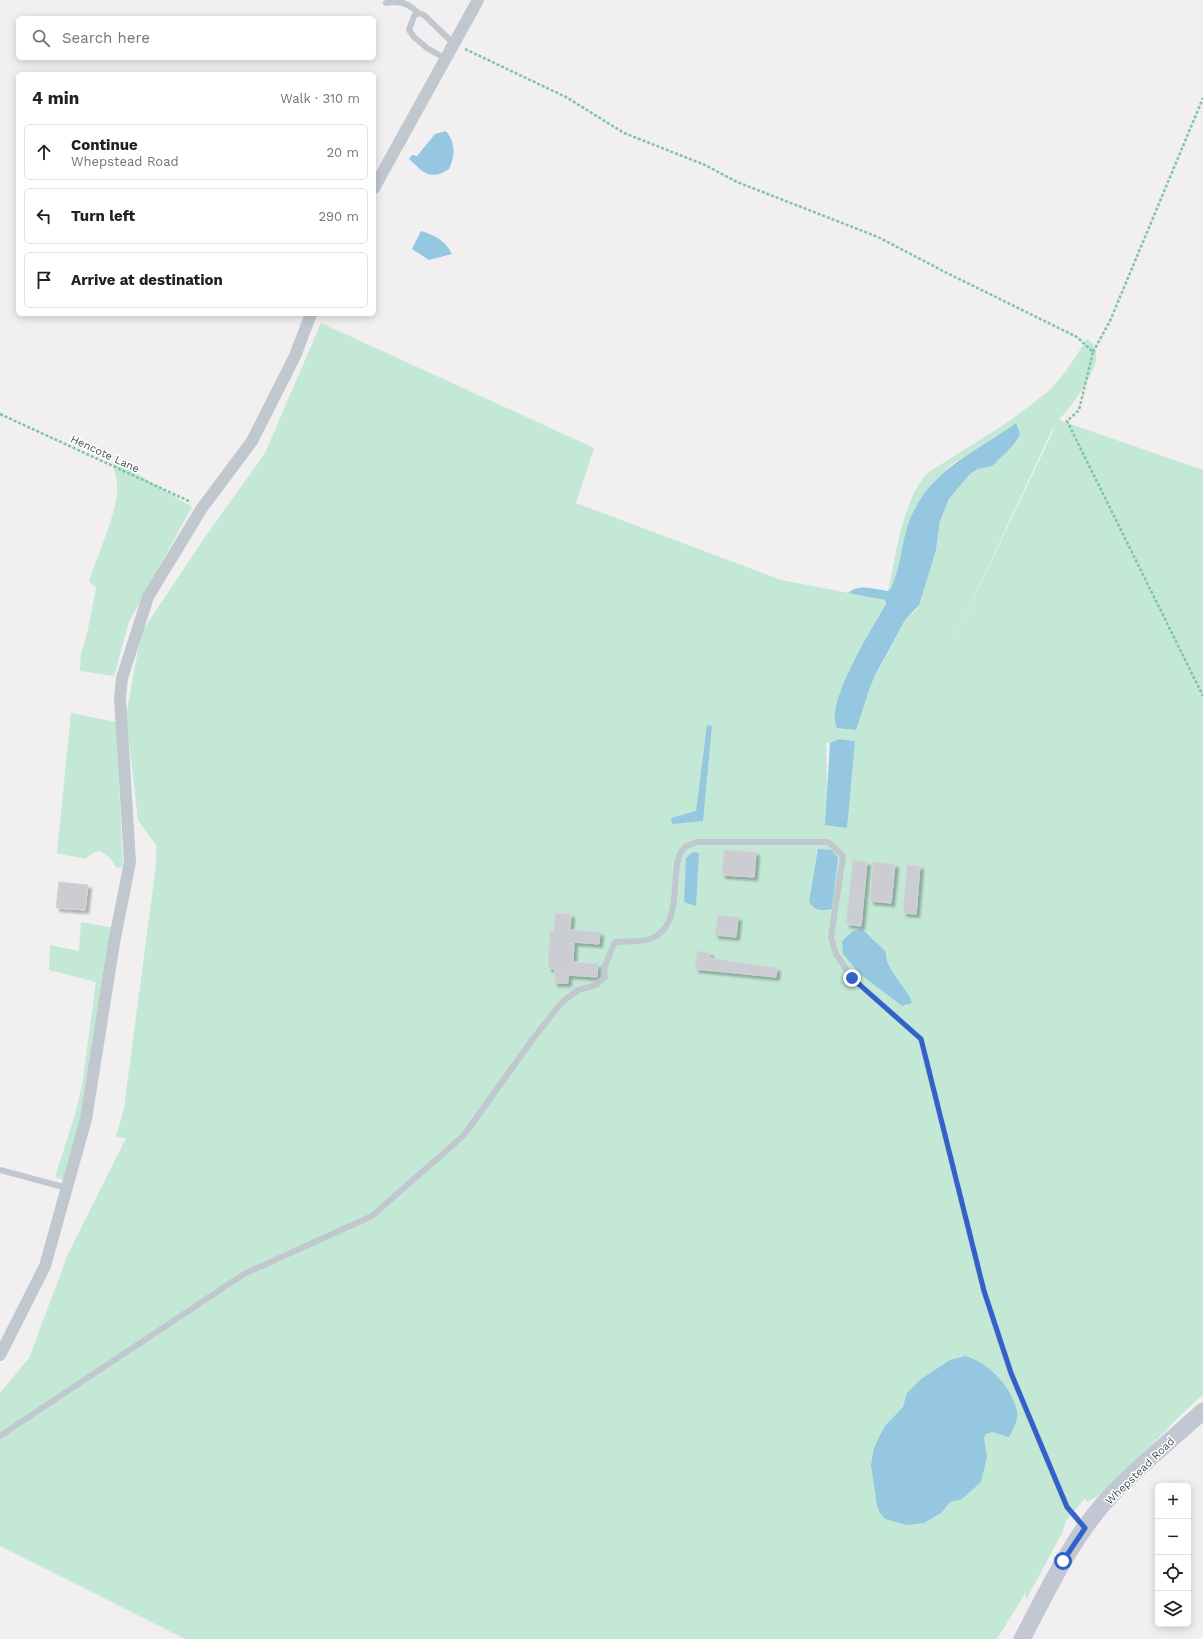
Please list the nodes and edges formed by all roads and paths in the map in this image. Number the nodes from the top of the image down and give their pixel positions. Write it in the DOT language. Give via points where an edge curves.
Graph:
graph roads {
  1 [pos="478,0"];
  2 [pos="386,3"];
  3 [pos="418,12"];
  4 [pos="454,44"];
  5 [pos="446,59"];
  6 [pos="1203,98"];
  7 [pos="376,182"];
  8 [pos="310,316"];
  9 [pos="1093,352"];
  10 [pos="0,414"];
  11 [pos="202,508"];
  12 [pos="1203,696"];
  13 [pos="0,1170"];
  14 [pos="66,1188"];
  15 [pos="0,1355"];
  16 [pos="1203,1411"];
  17 [pos="0,1436"];
  18 [pos="1085,1528"];
  19 [pos="1022,1639"];
  1 -- 4 [label="street"];
  2 -- 3 [label="lane" via="398,0"];
  3 -- 4 [label="lane"];
  3 -- 5 [label="lane" via="409,30 427,48"];
  4 -- 5 [label="street"];
  4 -- 9 [label="path" via="566,97 624,133 705,165 745,185 878,237 1077,337"];
  5 -- 7 [label="street"];
  6 -- 9 [label="path" via="1110,321"];
  8 -- 11 [label="street" via="295,356 252,441"];
  9 -- 12 [label="path" via="1079,410 1067,421"];
  10 -- 11 [label="path, Hencote Lane"];
  11 -- 14 [label="street" via="148,597 122,678 120,698 130,862 114,943 86,1119"];
  13 -- 14 [label="lane"];
  14 -- 15 [label="street" via="45,1266"];
  16 -- 18 [label="main road, Whepstead Road" via="1114,1492"];
  17 -- 18 [label="lane" via="244,1274 372,1216 464,1134 562,1002 578,990 596,985 605,977 604,968 615,942 646,940 665,929 672,914 679,858 684,848 696,842 828,842 843,856 831,937 836,954 852,978 921,1039 984,1291 1008,1365 1067,1507"];
  18 -- 19 [label="main road, Whepstead Road" via="1063,1561"];
}
